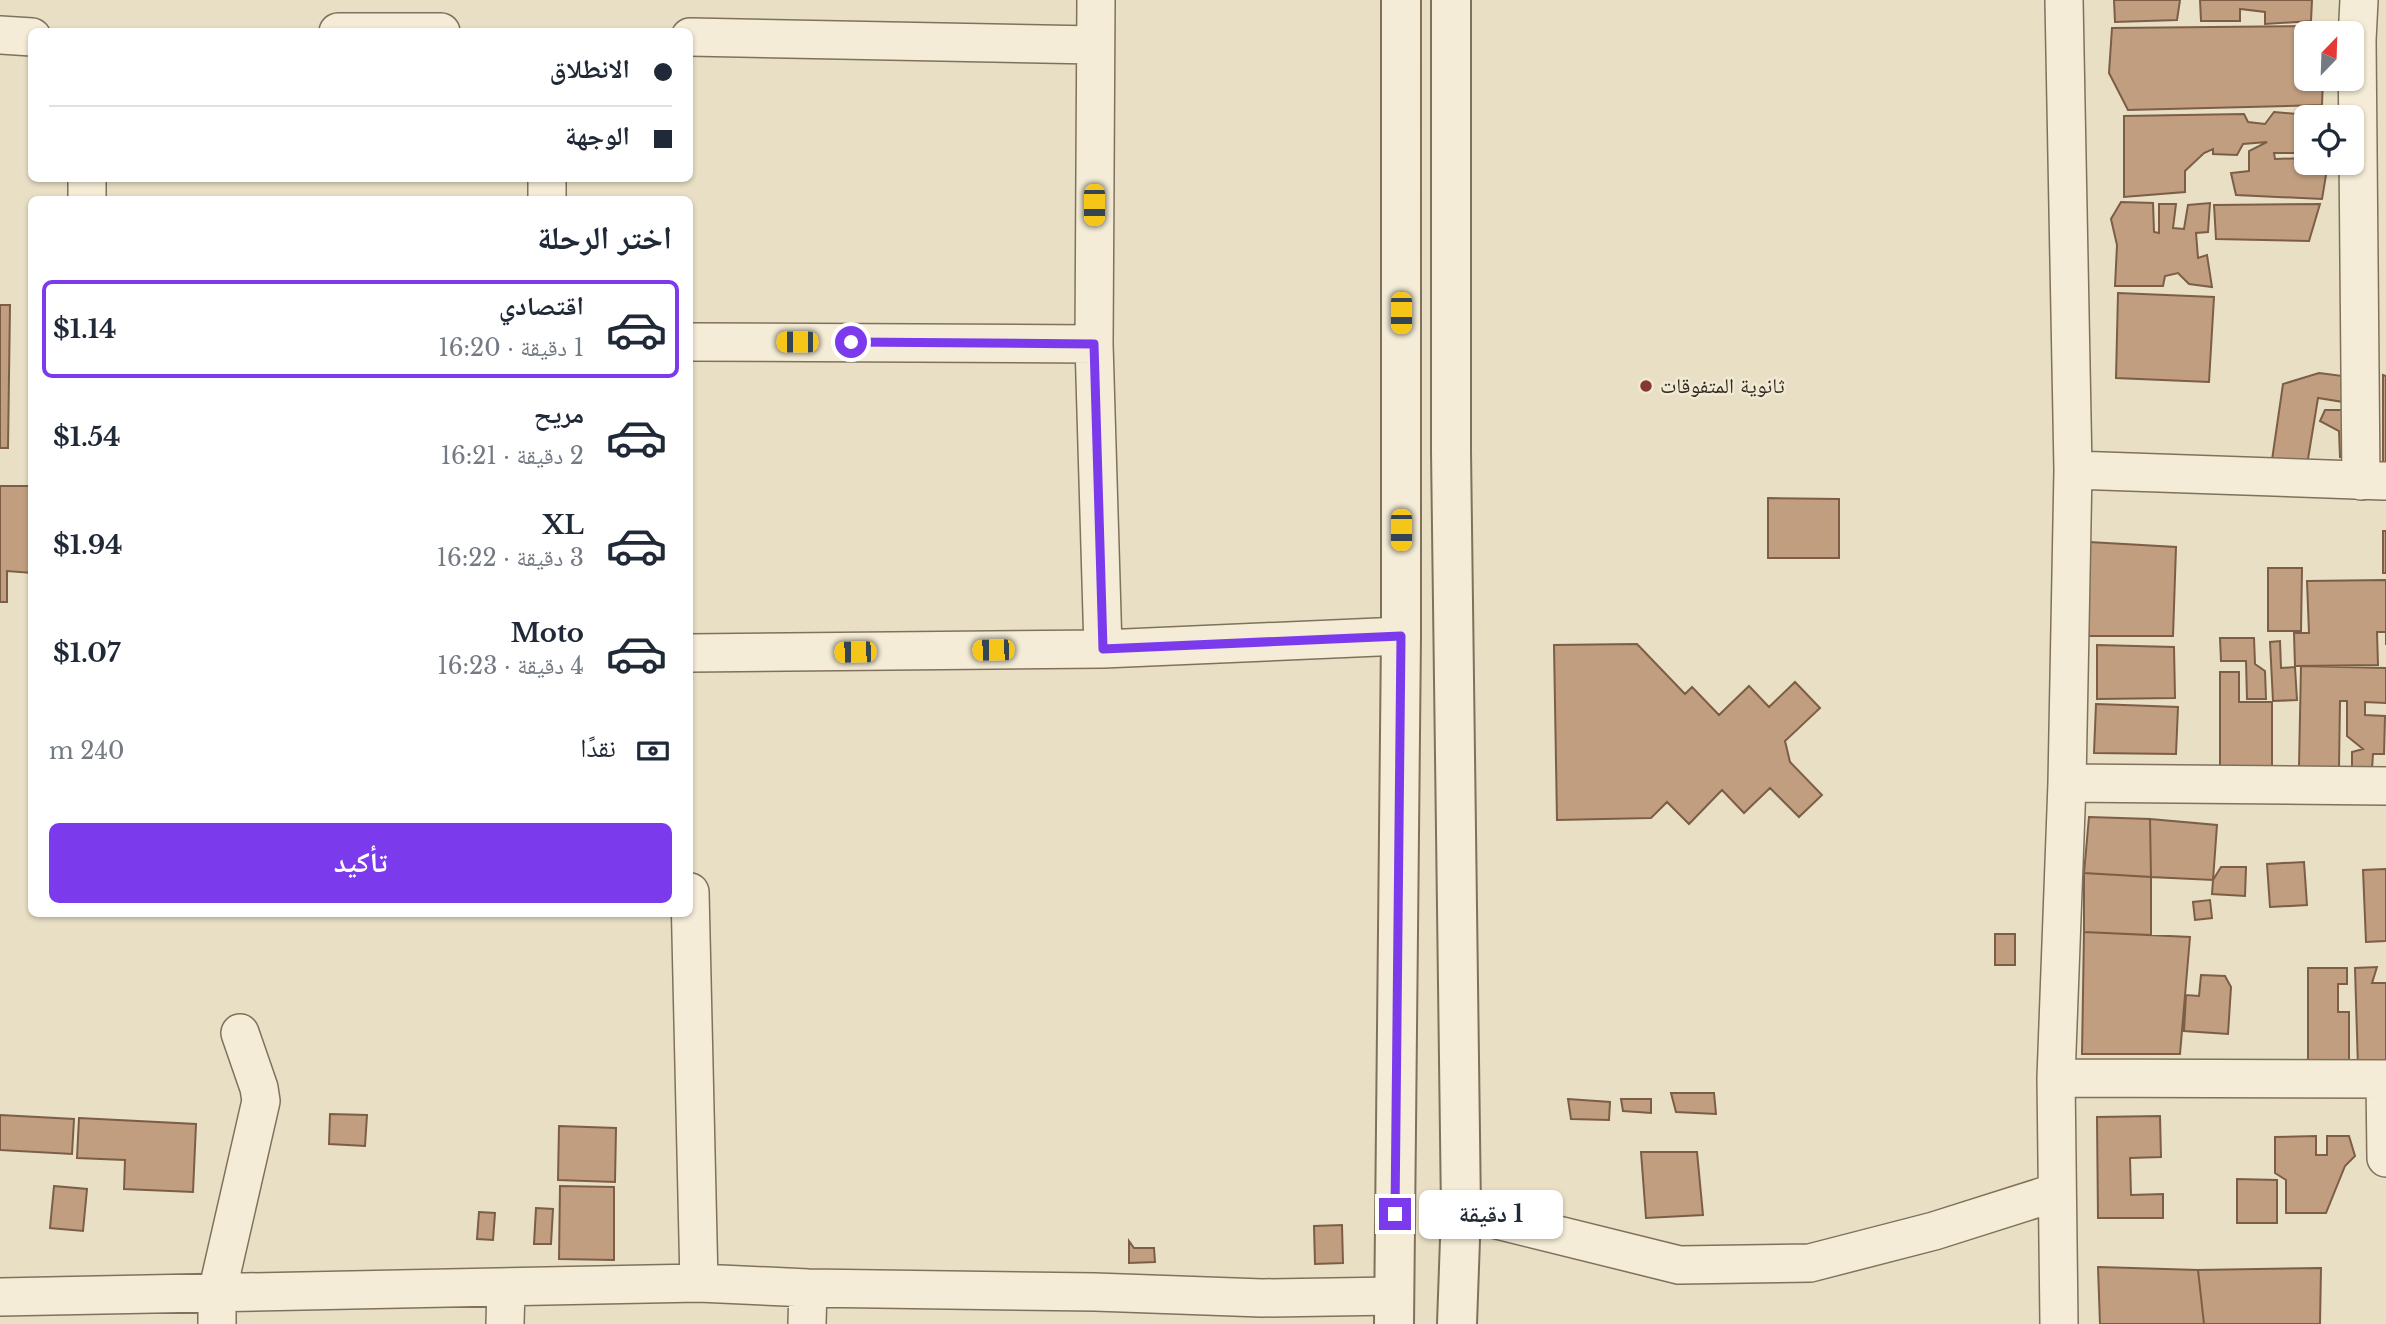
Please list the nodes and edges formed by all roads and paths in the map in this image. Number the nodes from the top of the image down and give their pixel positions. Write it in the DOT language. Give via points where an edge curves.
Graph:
graph roads {
  1 [pos="1096,0"];
  2 [pos="1401,0"];
  3 [pos="1451,0"];
  4 [pos="2064,0"];
  5 [pos="2358,0"];
  6 [pos="380,15"];
  7 [pos="348,28"];
  8 [pos="427,28"];
  9 [pos="0,35"];
  10 [pos="28,37"];
  11 [pos="693,37"];
  12 [pos="1095,45"];
  13 [pos="693,342"];
  14 [pos="1094,344"];
  15 [pos="2073,470"];
  16 [pos="2374,481"];
  17 [pos="1401,636"];
  18 [pos="1103,649"];
  19 [pos="693,653"];
  20 [pos="2067,783"];
  21 [pos="2386,786"];
  22 [pos="691,917"];
  23 [pos="240,1033"];
  24 [pos="2056,1078"];
  25 [pos="2386,1079"];
  26 [pos="2386,1158"];
  27 [pos="2057,1192"];
  28 [pos="1461,1211"];
  29 [pos="699,1283"];
  30 [pos="506,1287"];
  31 [pos="808,1288"];
  32 [pos="0,1297"];
  33 [pos="217,1308"];
  34 [pos="1095,1308"];
  35 [pos="1394,1310"];
  36 [pos="505,1324"];
  37 [pos="807,1324"];
  38 [pos="1457,1324"];
  39 [pos="2059,1324"];
  1 -- 12 [label="street"];
  2 -- 17 [label="street"];
  3 -- 28 [label="street" via="1451,464"];
  4 -- 15 [label="street"];
  5 -- 16 [label="street"];
  6 -- 7 [label="street"];
  6 -- 8 [label="street"];
  9 -- 10 [label="street"];
  11 -- 12 [label="street"];
  12 -- 14 [label="street"];
  13 -- 14 [label="street"];
  14 -- 18 [label="street"];
  15 -- 16 [label="street"];
  15 -- 20 [label="street"];
  17 -- 18 [label="street"];
  17 -- 35 [label="street"];
  18 -- 19 [label="street"];
  20 -- 21 [label="street"];
  20 -- 24 [label="street"];
  22 -- 29 [label="street"];
  23 -- 33 [label="street" via="261,1101"];
  24 -- 25 [label="street"];
  24 -- 27 [label="street"];
  25 -- 26 [label="street"];
  27 -- 28 [label="street" via="1810,1263 1679,1265"];
  27 -- 39 [label="street"];
  28 -- 38 [label="street"];
  29 -- 30 [label="street"];
  29 -- 31 [label="street"];
  30 -- 33 [label="street"];
  30 -- 36 [label="street"];
  31 -- 34 [label="street"];
  31 -- 37 [label="street"];
  32 -- 33 [label="street"];
  34 -- 35 [label="street" via="1262,1298"];
}
